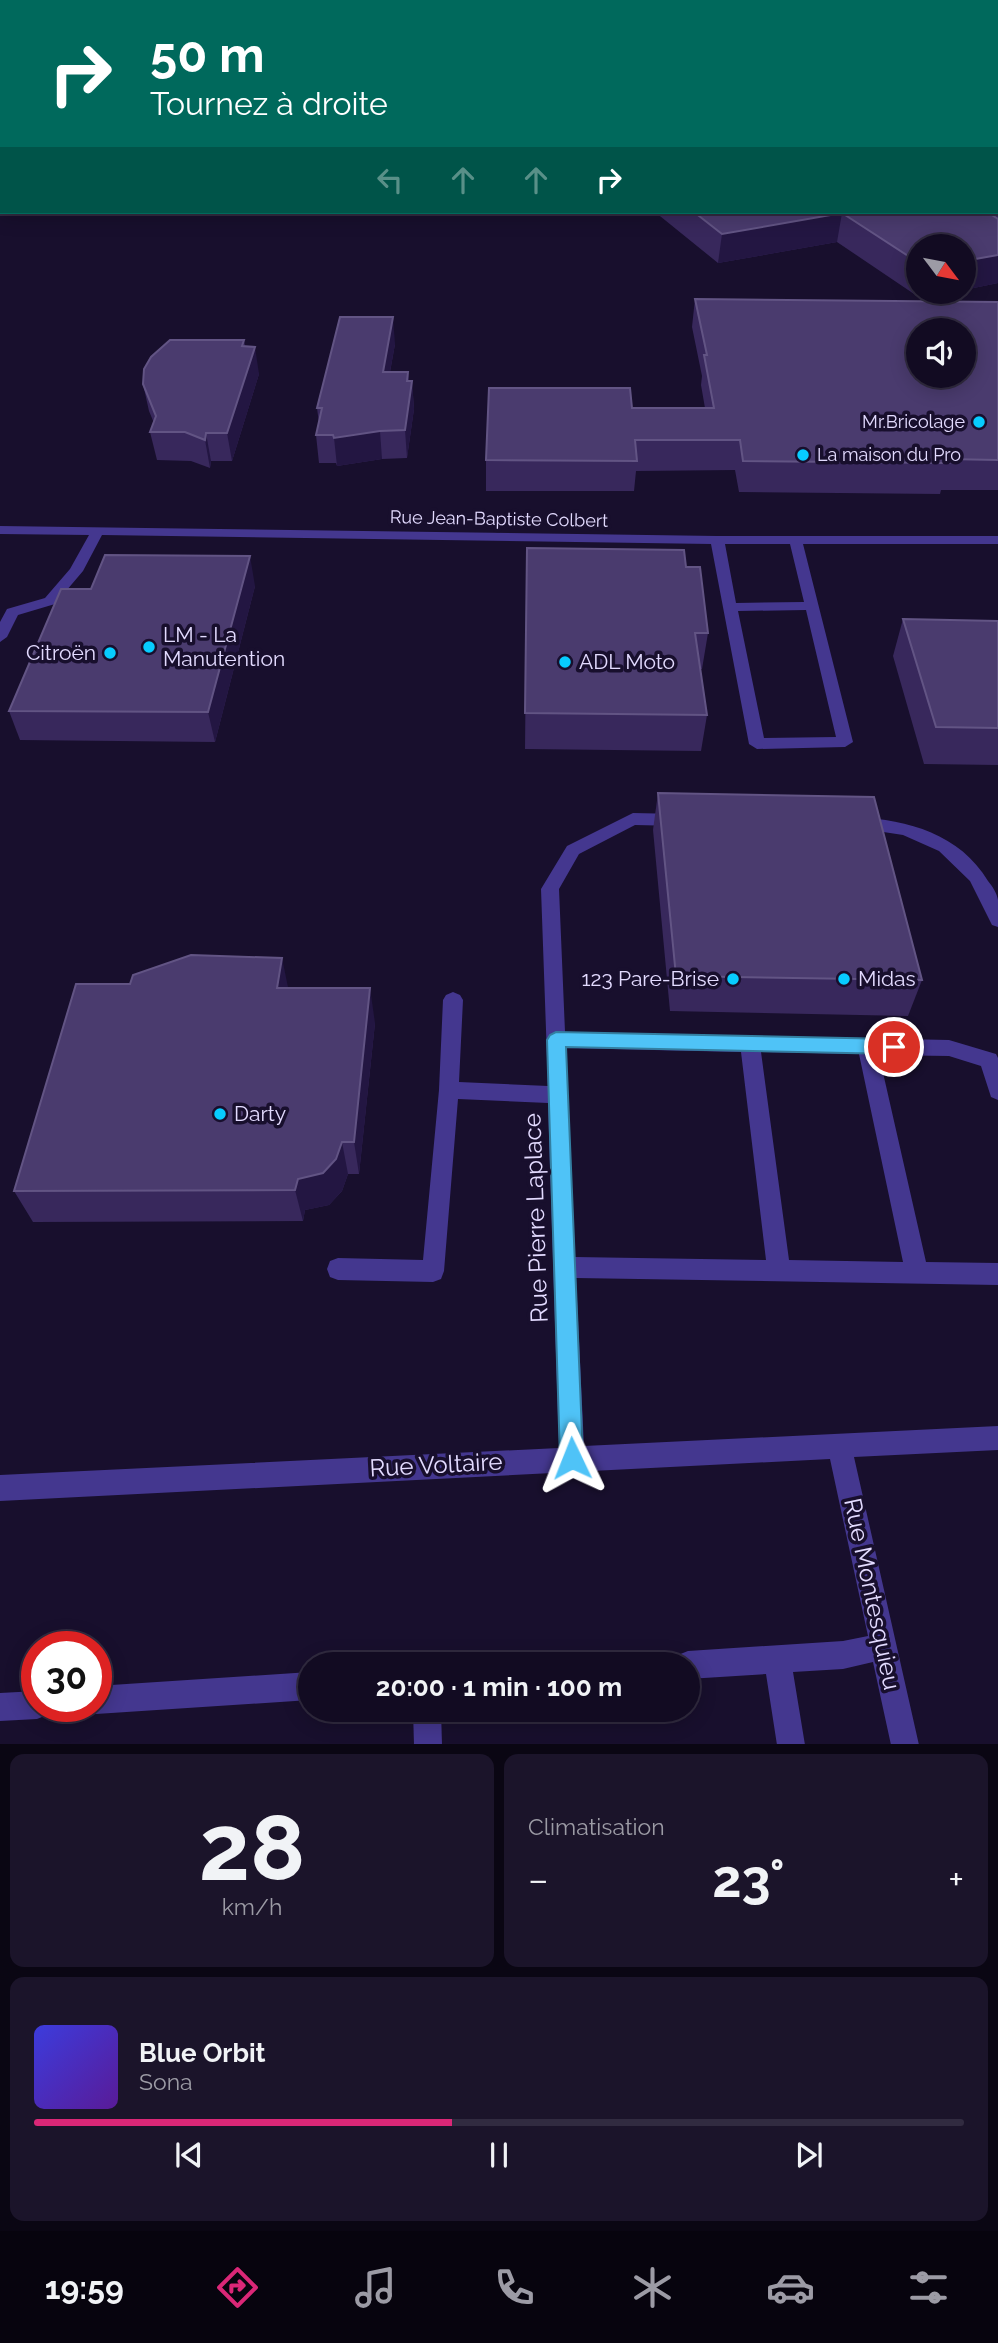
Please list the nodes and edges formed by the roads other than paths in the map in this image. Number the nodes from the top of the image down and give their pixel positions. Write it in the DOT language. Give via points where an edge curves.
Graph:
graph roads {
  1 [pos="0,530"];
  2 [pos="97,531"];
  3 [pos="795,538"];
  4 [pos="717,540"];
  5 [pos="998,540"];
  6 [pos="811,606"];
  7 [pos="728,607"];
  8 [pos="0,637"];
  9 [pos="700,820"];
  10 [pos="834,822"];
  11 [pos="998,920"];
  12 [pos="453,1000"];
  13 [pos="556,1040"];
  14 [pos="750,1044"];
  15 [pos="867,1046"];
  16 [pos="449,1090"];
  17 [pos="998,1091"];
  18 [pos="558,1095"];
  19 [pos="564,1267"];
  20 [pos="338,1269"];
  21 [pos="779,1271"];
  22 [pos="917,1273"];
  23 [pos="998,1274"];
  24 [pos="998,1438"];
  25 [pos="839,1444"];
  26 [pos="572,1458"];
  27 [pos="0,1488"];
  28 [pos="883,1646"];
  29 [pos="777,1660"];
  30 [pos="700,1664"];
  31 [pos="298,1687"];
  32 [pos="112,1699"];
  33 [pos="21,1705"];
  34 [pos="0,1707"];
  35 [pos="427,1722"];
  36 [pos="428,1744"];
  37 [pos="791,1744"];
  38 [pos="905,1744"];
  1 -- 2 [label="street, Rue Jean-Baptiste Colbert"];
  2 -- 4 [label="street, Rue Jean-Baptiste Colbert"];
  2 -- 8 [label="street" via="76,571 50,601 12,612"];
  3 -- 4 [label="street, Rue Jean-Baptiste Colbert"];
  3 -- 5 [label="street, Rue Jean-Baptiste Colbert"];
  3 -- 6 [label="street"];
  4 -- 7 [label="street"];
  6 -- 7 [label="street"];
  6 -- 7 [label="street" via="845,742 757,744"];
  9 -- 13 [label="street, Rue Pierre Laplace" via="633,819 573,850 550,889"];
  10 -- 11 [label="street" via="888,823 934,840 968,863 990,895"];
  12 -- 16 [label="street"];
  13 -- 14 [label="street"];
  13 -- 18 [label="street, Rue Pierre Laplace"];
  14 -- 15 [label="street"];
  14 -- 21 [label="street"];
  15 -- 17 [label="street" via="949,1048 989,1060"];
  15 -- 22 [label="street"];
  16 -- 18 [label="street"];
  16 -- 20 [label="street" via="433,1272"];
  18 -- 19 [label="street, Rue Pierre Laplace"];
  19 -- 21 [label="street"];
  19 -- 26 [label="street, Rue Pierre Laplace"];
  21 -- 22 [label="street"];
  22 -- 23 [label="street"];
  24 -- 25 [label="street, Rue Voltaire"];
  25 -- 26 [label="street, Rue Voltaire"];
  25 -- 28 [label="street, Rue Montesquieu"];
  26 -- 27 [label="street, Rue Voltaire"];
  28 -- 29 [label="street" via="843,1655"];
  28 -- 38 [label="street, Rue Montesquieu"];
  29 -- 30 [label="street"];
  29 -- 37 [label="street"];
  31 -- 32 [label="street"];
  33 -- 34 [label="street"];
  35 -- 36 [label="street"];
}
